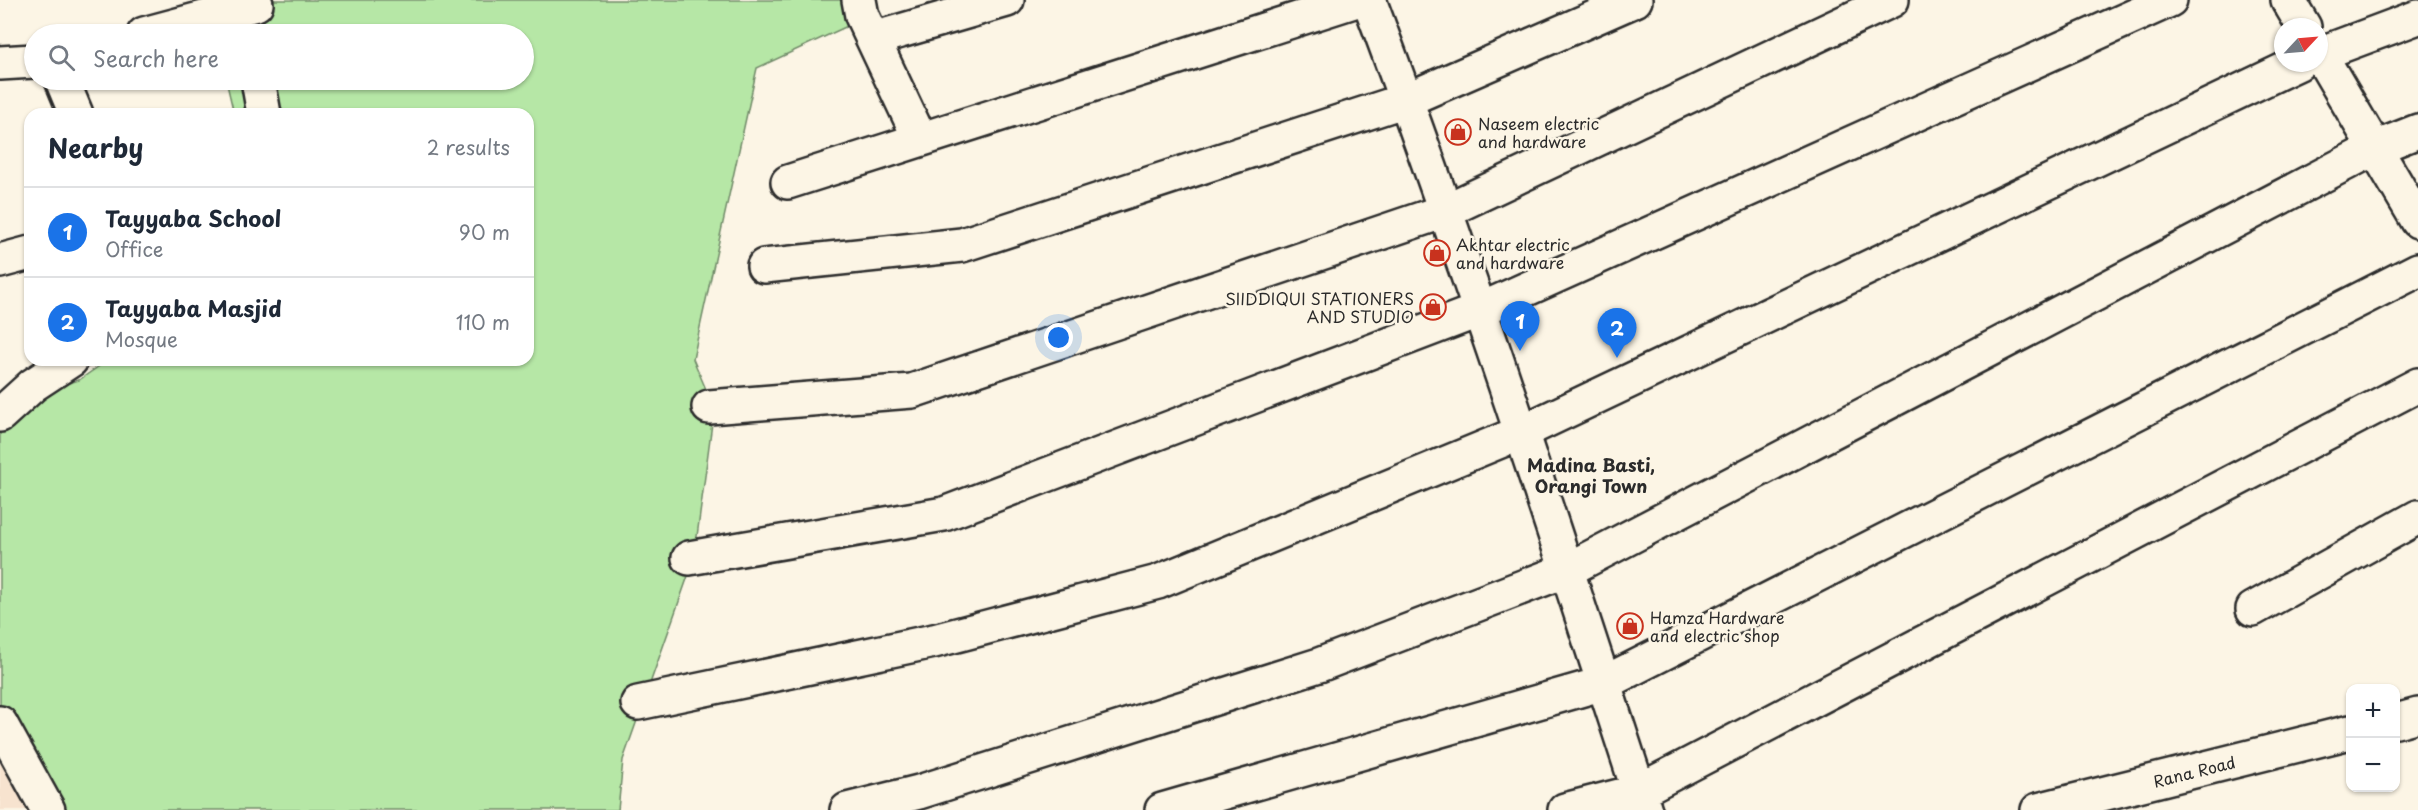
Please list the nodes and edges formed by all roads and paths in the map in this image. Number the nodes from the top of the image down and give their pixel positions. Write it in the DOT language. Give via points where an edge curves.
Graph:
graph roads {
  1 [pos="859,0"];
  2 [pos="1007,0"];
  3 [pos="1357,0"];
  4 [pos="1368,0"];
  5 [pos="1635,0"];
  6 [pos="1892,0"];
  7 [pos="2170,0"];
  8 [pos="2288,0"];
  9 [pos="255,13"];
  10 [pos="2418,17"];
  11 [pos="2299,18"];
  12 [pos="197,24"];
  13 [pos="873,39"];
  14 [pos="2328,50"];
  15 [pos="24,62"];
  16 [pos="0,63"];
  17 [pos="2328,68"];
  18 [pos="2280,72"];
  19 [pos="66,90"];
  20 [pos="260,90"];
  21 [pos="1406,100"];
  22 [pos="74,108"];
  23 [pos="263,108"];
  24 [pos="2418,131"];
  25 [pos="920,139"];
  26 [pos="2375,148"];
  27 [pos="788,182"];
  28 [pos="1445,211"];
  29 [pos="2418,221"];
  30 [pos="24,255"];
  31 [pos="0,261"];
  32 [pos="764,266"];
  33 [pos="2418,270"];
  34 [pos="1480,310"];
  35 [pos="62,366"];
  36 [pos="2418,385"];
  37 [pos="709,407"];
  38 [pos="0,415"];
  39 [pos="1522,432"];
  40 [pos="2418,517"];
  41 [pos="689,558"];
  42 [pos="1567,570"];
  43 [pos="2253,609"];
  44 [pos="1604,683"];
  45 [pos="638,703"];
  46 [pos="2418,715"];
  47 [pos="2400,720"];
  48 [pos="0,723"];
  49 [pos="2346,733"];
  50 [pos="1642,800"];
  51 [pos="48,810"];
  52 [pos="847,810"];
  53 [pos="1162,810"];
  54 [pos="1565,810"];
  55 [pos="2038,810"];
  1 -- 13 [label="street"];
  2 -- 13 [label="street"];
  3 -- 25 [label="street"];
  4 -- 21 [label="street"];
  5 -- 21 [label="street"];
  6 -- 28 [label="street"];
  7 -- 34 [label="street"];
  8 -- 11 [label="street"];
  9 -- 12 [label="street"];
  10 -- 14 [label="street"];
  13 -- 25 [label="street"];
  15 -- 16 [label="street"];
  17 -- 26 [label="street"];
  18 -- 39 [label="street"];
  19 -- 22 [label="street"];
  20 -- 23 [label="street"];
  21 -- 28 [label="street"];
  21 -- 32 [label="street" via="962,245"];
  24 -- 26 [label="street"];
  25 -- 27 [label="street"];
  26 -- 29 [label="street"];
  26 -- 42 [label="street"];
  28 -- 34 [label="street"];
  28 -- 37 [label="street" via="912,391"];
  30 -- 31 [label="street"];
  33 -- 44 [label="street"];
  34 -- 39 [label="street"];
  34 -- 41 [label="street" via="944,514"];
  35 -- 38 [label="street" via="33,385"];
  36 -- 50 [label="street"];
  39 -- 42 [label="street"];
  39 -- 45 [label="street" via="1158,582 934,641"];
  40 -- 43 [label="street"];
  42 -- 44 [label="street"];
  42 -- 52 [label="street" via="1319,665 919,792"];
  44 -- 50 [label="street"];
  44 -- 53 [label="street"];
  46 -- 47 [label="street"];
  48 -- 51 [label="street"];
  49 -- 55 [label="street, Rana Road"];
  50 -- 54 [label="street"];
}
